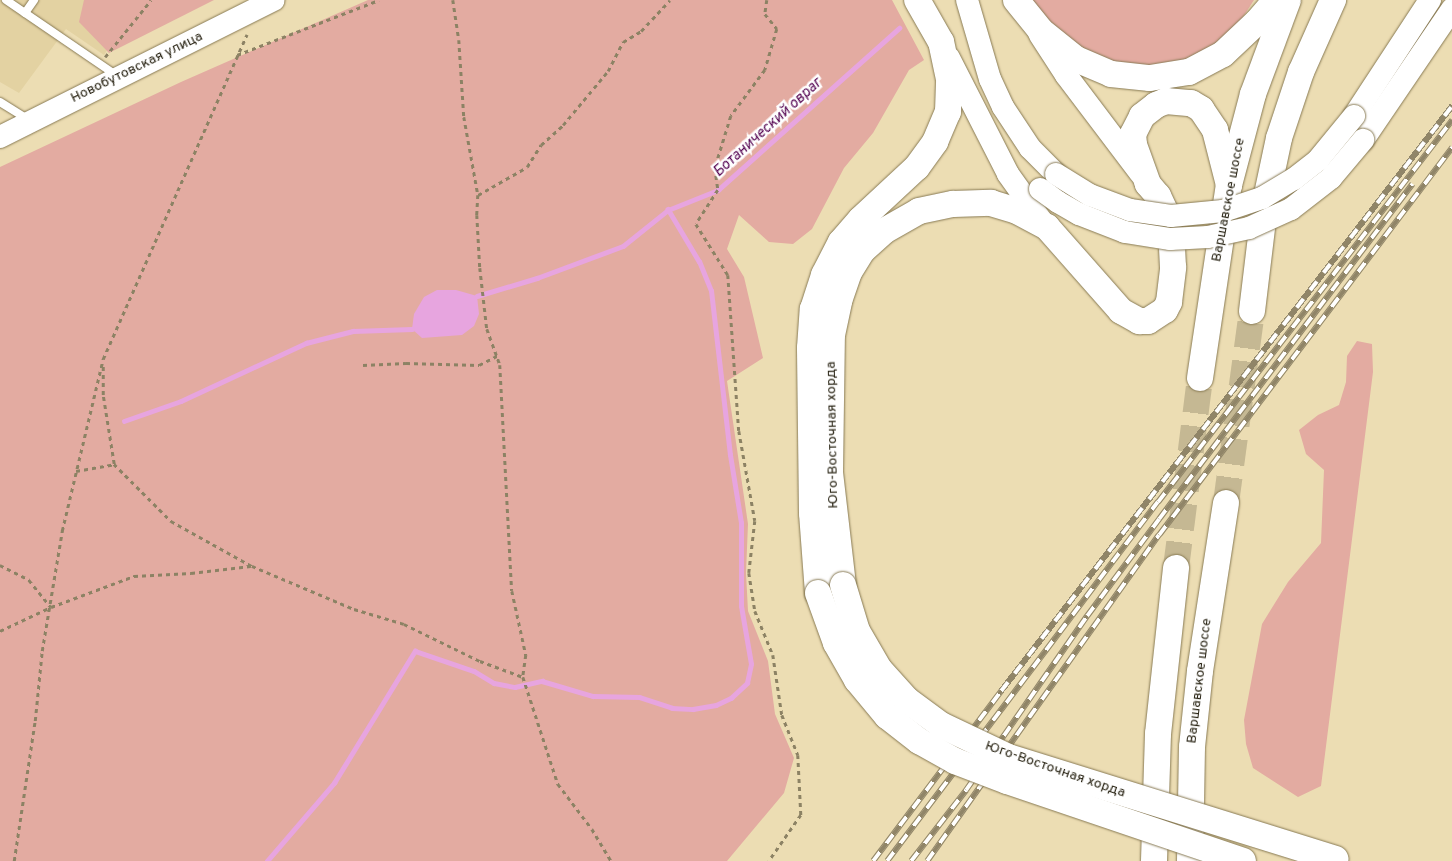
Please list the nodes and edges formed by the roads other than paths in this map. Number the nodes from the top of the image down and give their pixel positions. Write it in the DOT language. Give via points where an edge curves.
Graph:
graph roads {
  1 [pos="6,0"];
  2 [pos="34,0"];
  3 [pos="274,0"];
  4 [pos="917,0"];
  5 [pos="967,0"];
  6 [pos="1276,0"];
  7 [pos="1288,0"];
  8 [pos="1333,0"];
  9 [pos="1430,0"];
  10 [pos="1022,8"];
  11 [pos="1452,9"];
  12 [pos="25,13"];
  13 [pos="941,42"];
  14 [pos="120,77"];
  15 [pos="0,102"];
  16 [pos="977,113"];
  17 [pos="31,121"];
  18 [pos="0,137"];
  19 [pos="1148,184"];
  20 [pos="1229,185"];
  21 [pos="1047,227"];
  22 [pos="1252,311"];
  23 [pos="1200,378"];
  24 [pos="1226,503"];
  25 [pos="1176,568"];
  26 [pos="1341,860"];
  27 [pos="1154,861"];
  28 [pos="1190,861"];
  29 [pos="1243,861"];
  1 -- 12 [label="lane"];
  2 -- 12 [label="lane"];
  3 -- 14 [label="street, Новобутовская улица"];
  4 -- 13 [label="main road, Юго-Восточная хорда"];
  5 -- 9 [label="street, bridge" via="990,79 1003,108 1030,148 1056,174 1090,195 1130,210 1171,216 1223,211 1262,198 1318,160 1354,116"];
  6 -- 10 [label="main road" via="1223,54 1189,72 1150,78 1111,74 1088,65 1058,46"];
  7 -- 20 [label="main road, Варшавское шоссе" via="1253,94"];
  8 -- 22 [label="main road" via="1302,72 1279,138 1265,204"];
  10 -- 19 [label="street" via="1066,75"];
  11 -- 16 [label="street, bridge" via="1363,140 1331,178 1291,209 1249,228 1208,237 1170,239 1124,232 1079,214 1040,189 1005,152"];
  12 -- 14 [label="lane"];
  13 -- 16 [label="street"];
  13 -- 29 [label="main road, Юго-Восточная хорда, bridge" via="949,79 948,112 935,142 917,167 861,219 842,242 824,275 813,308 810,348 812,513 818,592 836,643 857,680 887,716 919,741 955,761"];
  14 -- 17 [label="street, Новобутовская улица"];
  15 -- 17 [label="lane"];
  16 -- 21 [label="street" via="1008,174"];
  17 -- 18 [label="street, Новобутовская улица"];
  19 -- 20 [label="main road" via="1134,145 1136,125 1156,105 1178,101 1190,103 1207,116 1215,130"];
  19 -- 21 [label="main road" via="1164,211 1172,245 1169,302 1156,318 1139,321 1121,311"];
  20 -- 23 [label="main road, Варшавское шоссе"];
  21 -- 26 [label="main road, Юго-Восточная хорда, bridge" via="1017,211 991,203 953,204 919,211 884,231 863,250 849,272 832,335 830,472 843,585 858,631 879,669 907,700 941,725 1016,760"];
  24 -- 28 [label="main road, Варшавское шоссе" via="1200,671 1192,747"];
  25 -- 27 [label="main road" via="1158,734"];
}
